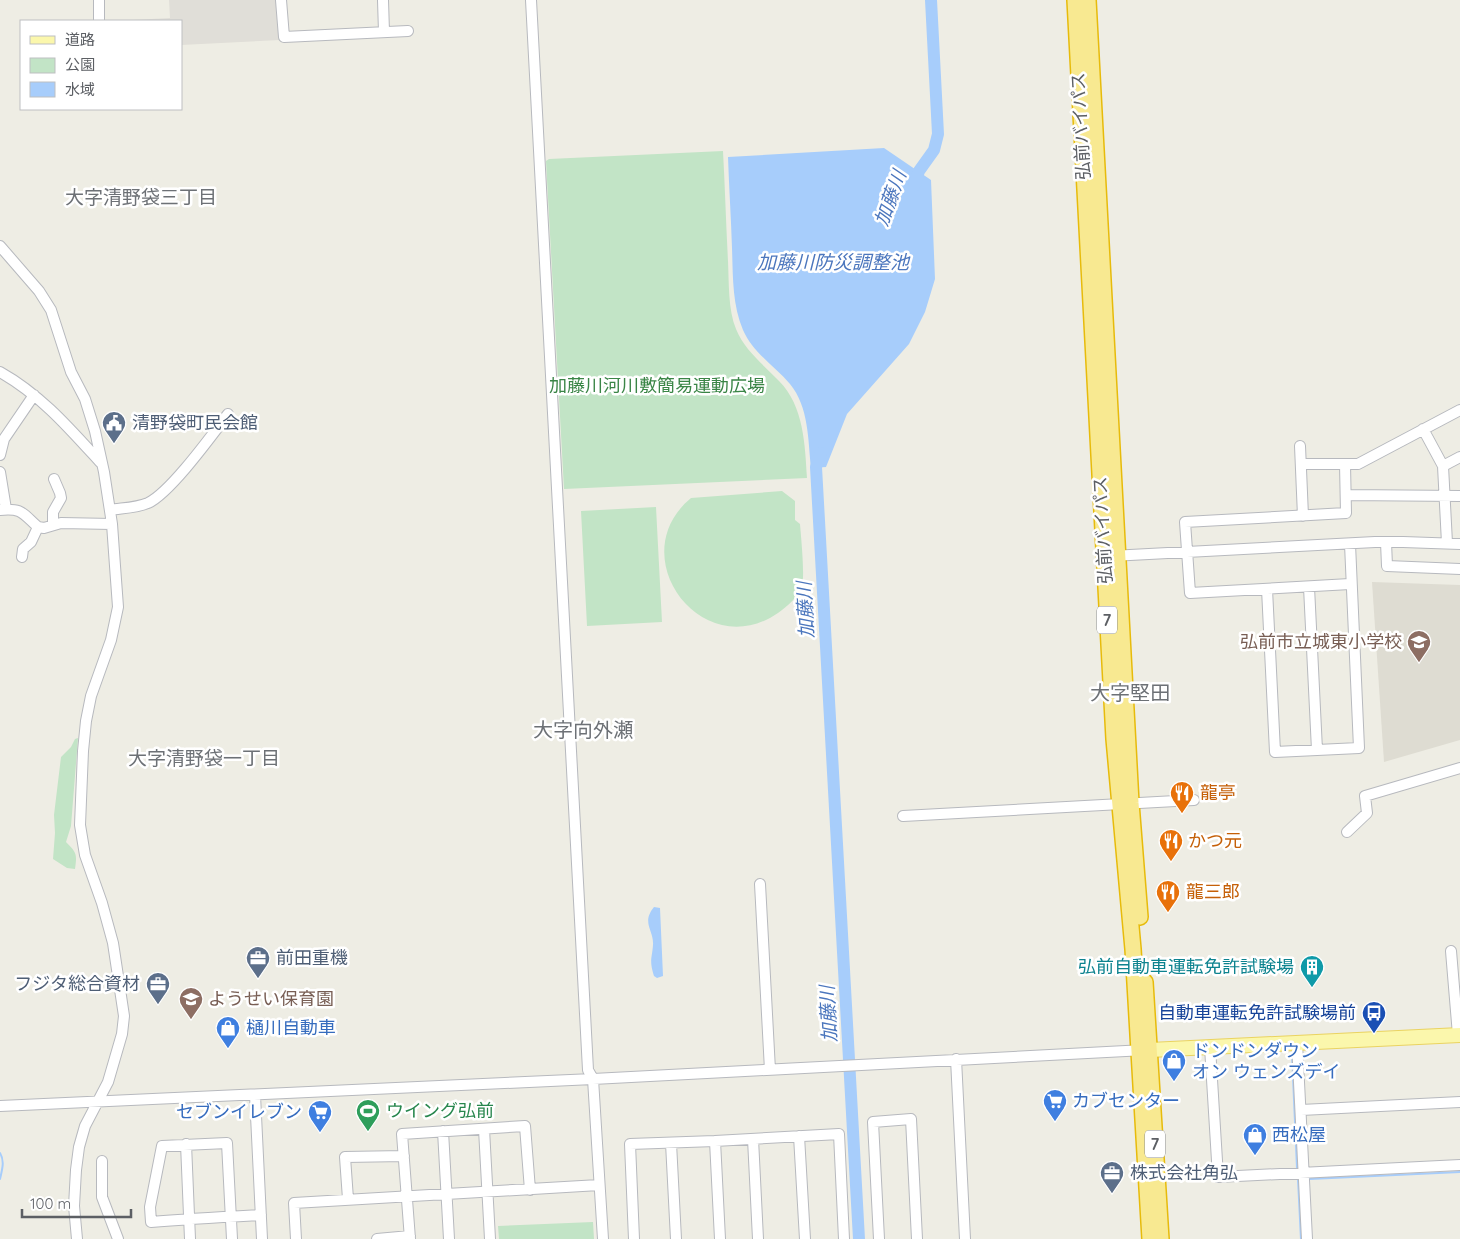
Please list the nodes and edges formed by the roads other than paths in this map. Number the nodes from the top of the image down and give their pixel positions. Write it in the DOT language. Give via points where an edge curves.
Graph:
graph roads {
  1 [pos="99,0"];
  2 [pos="282,0"];
  3 [pos="383,0"];
  4 [pos="531,0"];
  5 [pos="1074,0"];
  6 [pos="1088,0"];
  7 [pos="100,20"];
  8 [pos="408,31"];
  9 [pos="384,32"];
  10 [pos="0,246"];
  11 [pos="0,372"];
  12 [pos="34,395"];
  13 [pos="1460,410"];
  14 [pos="228,414"];
  15 [pos="1424,429"];
  16 [pos="1300,446"];
  17 [pos="0,455"];
  18 [pos="1460,457"];
  19 [pos="102,464"];
  20 [pos="1301,464"];
  21 [pos="1345,464"];
  22 [pos="1443,466"];
  23 [pos="0,472"];
  24 [pos="54,479"];
  25 [pos="1346,495"];
  26 [pos="1445,496"];
  27 [pos="1460,496"];
  28 [pos="3,510"];
  29 [pos="110,510"];
  30 [pos="1303,516"];
  31 [pos="112,524"];
  32 [pos="52,525"];
  33 [pos="38,527"];
  34 [pos="1386,542"];
  35 [pos="1447,543"];
  36 [pos="1350,544"];
  37 [pos="1460,544"];
  38 [pos="1187,552"];
  39 [pos="1111,556"];
  40 [pos="22,557"];
  41 [pos="1460,569"];
  42 [pos="1350,584"];
  43 [pos="1309,586"];
  44 [pos="1267,589"];
  45 [pos="1318,750"];
  46 [pos="1460,768"];
  47 [pos="1194,800"];
  48 [pos="1125,804"];
  49 [pos="903,816"];
  50 [pos="1347,832"];
  51 [pos="760,884"];
  52 [pos="1451,951"];
  53 [pos="1459,1035"];
  54 [pos="1297,1043"];
  55 [pos="1210,1047"];
  56 [pos="1144,1050"];
  57 [pos="956,1060"];
  58 [pos="770,1070"];
  59 [pos="593,1079"];
  60 [pos="255,1095"];
  61 [pos="98,1102"];
  62 [pos="1460,1102"];
  63 [pos="0,1106"];
  64 [pos="1301,1110"];
  65 [pos="484,1129"];
  66 [pos="443,1131"];
  67 [pos="799,1136"];
  68 [pos="753,1139"];
  69 [pos="715,1141"];
  70 [pos="672,1143"];
  71 [pos="186,1144"];
  72 [pos="404,1156"];
  73 [pos="102,1162"];
  74 [pos="1460,1165"];
  75 [pos="1304,1172"];
  76 [pos="599,1185"];
  77 [pos="530,1190"];
  78 [pos="488,1192"];
  79 [pos="446,1194"];
  80 [pos="406,1196"];
  81 [pos="348,1199"];
  82 [pos="261,1215"];
  83 [pos="231,1217"];
  84 [pos="189,1219"];
  85 [pos="410,1238"];
  86 [pos="77,1239"];
  87 [pos="118,1239"];
  88 [pos="190,1239"];
  89 [pos="232,1239"];
  90 [pos="262,1239"];
  91 [pos="296,1239"];
  92 [pos="377,1239"];
  93 [pos="449,1239"];
  94 [pos="490,1239"];
  95 [pos="603,1239"];
  96 [pos="634,1239"];
  97 [pos="676,1239"];
  98 [pos="720,1239"];
  99 [pos="758,1239"];
  100 [pos="805,1239"];
  101 [pos="844,1239"];
  102 [pos="879,1239"];
  103 [pos="917,1239"];
  104 [pos="965,1239"];
  105 [pos="1150,1239"];
  106 [pos="1161,1239"];
  107 [pos="1307,1239"];
  1 -- 7 [label="street"];
  2 -- 9 [label="street" via="284,38"];
  3 -- 9 [label="street"];
  4 -- 59 [label="street" via="588,1070"];
  5 -- 39 [label="highway, 弘前バイパス / 7"];
  6 -- 39 [label="highway, 弘前バイパス / 7"];
  8 -- 9 [label="street"];
  10 -- 19 [label="street" via="40,291 51,310 71,372 85,399"];
  11 -- 12 [label="street"];
  12 -- 17 [label="street" via="4,439"];
  12 -- 19 [label="street"];
  13 -- 15 [label="street"];
  14 -- 29 [label="street" via="158,497 139,505"];
  15 -- 21 [label="street" via="1358,464"];
  15 -- 22 [label="street"];
  16 -- 20 [label="street"];
  18 -- 22 [label="street"];
  19 -- 29 [label="street"];
  20 -- 21 [label="street"];
  20 -- 30 [label="street"];
  21 -- 25 [label="street"];
  22 -- 26 [label="street"];
  23 -- 28 [label="street"];
  24 -- 32 [label="street" via="60,498 53,512"];
  25 -- 26 [label="street"];
  25 -- 30 [label="street" via="1346,513"];
  26 -- 27 [label="street"];
  26 -- 35 [label="street"];
  28 -- 33 [label="street" via="14,508"];
  29 -- 31 [label="street"];
  30 -- 38 [label="street" via="1185,522"];
  31 -- 32 [label="street"];
  31 -- 61 [label="street" via="118,607 86,720 80,799 85,855 113,943 123,1006 122,1034 108,1082"];
  32 -- 33 [label="street"];
  33 -- 40 [label="street" via="23,549"];
  34 -- 35 [label="street"];
  34 -- 36 [label="street"];
  34 -- 41 [label="street" via="1387,566"];
  35 -- 37 [label="street"];
  36 -- 38 [label="street"];
  36 -- 42 [label="street"];
  38 -- 39 [label="street"];
  38 -- 44 [label="street" via="1190,593"];
  39 -- 48 [label="highway, 弘前バイパス / 7"];
  42 -- 43 [label="street"];
  42 -- 45 [label="street" via="1358,748"];
  43 -- 44 [label="street"];
  43 -- 45 [label="street"];
  44 -- 45 [label="street" via="1275,752"];
  46 -- 50 [label="street" via="1365,796 1367,813"];
  47 -- 48 [label="street"];
  48 -- 49 [label="street"];
  48 -- 56 [label="highway, 弘前バイパス / 7" via="1132,949"];
  51 -- 58 [label="street"];
  52 -- 53 [label="street"];
  53 -- 54 [label="main road"];
  54 -- 55 [label="main road"];
  54 -- 64 [label="street"];
  55 -- 56 [label="main road"];
  55 -- 75 [label="street" via="1218,1177"];
  56 -- 57 [label="street"];
  56 -- 105 [label="highway, 弘前バイパス / 7"];
  56 -- 106 [label="highway, 弘前バイパス / 7"];
  57 -- 58 [label="street"];
  57 -- 104 [label="street"];
  58 -- 59 [label="street"];
  59 -- 60 [label="street"];
  59 -- 76 [label="street"];
  60 -- 61 [label="street"];
  60 -- 82 [label="street"];
  61 -- 63 [label="street"];
  61 -- 86 [label="street" via="85,1126 77,1162 74,1206"];
  62 -- 64 [label="street"];
  64 -- 75 [label="street"];
  65 -- 66 [label="street"];
  65 -- 77 [label="street" via="525,1126"];
  65 -- 78 [label="street"];
  66 -- 72 [label="street" via="402,1134"];
  66 -- 79 [label="street"];
  67 -- 68 [label="street"];
  67 -- 100 [label="street"];
  67 -- 101 [label="street" via="839,1134"];
  68 -- 69 [label="street"];
  68 -- 99 [label="street"];
  69 -- 70 [label="street"];
  69 -- 98 [label="street"];
  70 -- 96 [label="street" via="630,1144"];
  70 -- 97 [label="street"];
  71 -- 83 [label="street" via="227,1144"];
  71 -- 84 [label="street"];
  71 -- 84 [label="street" via="162,1146 150,1207 151,1222"];
  72 -- 80 [label="street"];
  72 -- 81 [label="street" via="344,1158"];
  73 -- 87 [label="street" via="102,1197"];
  74 -- 75 [label="street"];
  75 -- 107 [label="street"];
  76 -- 77 [label="street"];
  76 -- 95 [label="street"];
  77 -- 78 [label="street"];
  78 -- 79 [label="street"];
  78 -- 94 [label="street"];
  79 -- 80 [label="street"];
  79 -- 93 [label="street"];
  80 -- 81 [label="street"];
  80 -- 85 [label="street"];
  81 -- 91 [label="street" via="294,1203"];
  82 -- 83 [label="street"];
  82 -- 90 [label="street"];
  83 -- 84 [label="street"];
  83 -- 89 [label="street"];
  84 -- 88 [label="street"];
  85 -- 92 [label="street"];
  102 -- 103 [label="street" via="873,1122 911,1119"];
}
